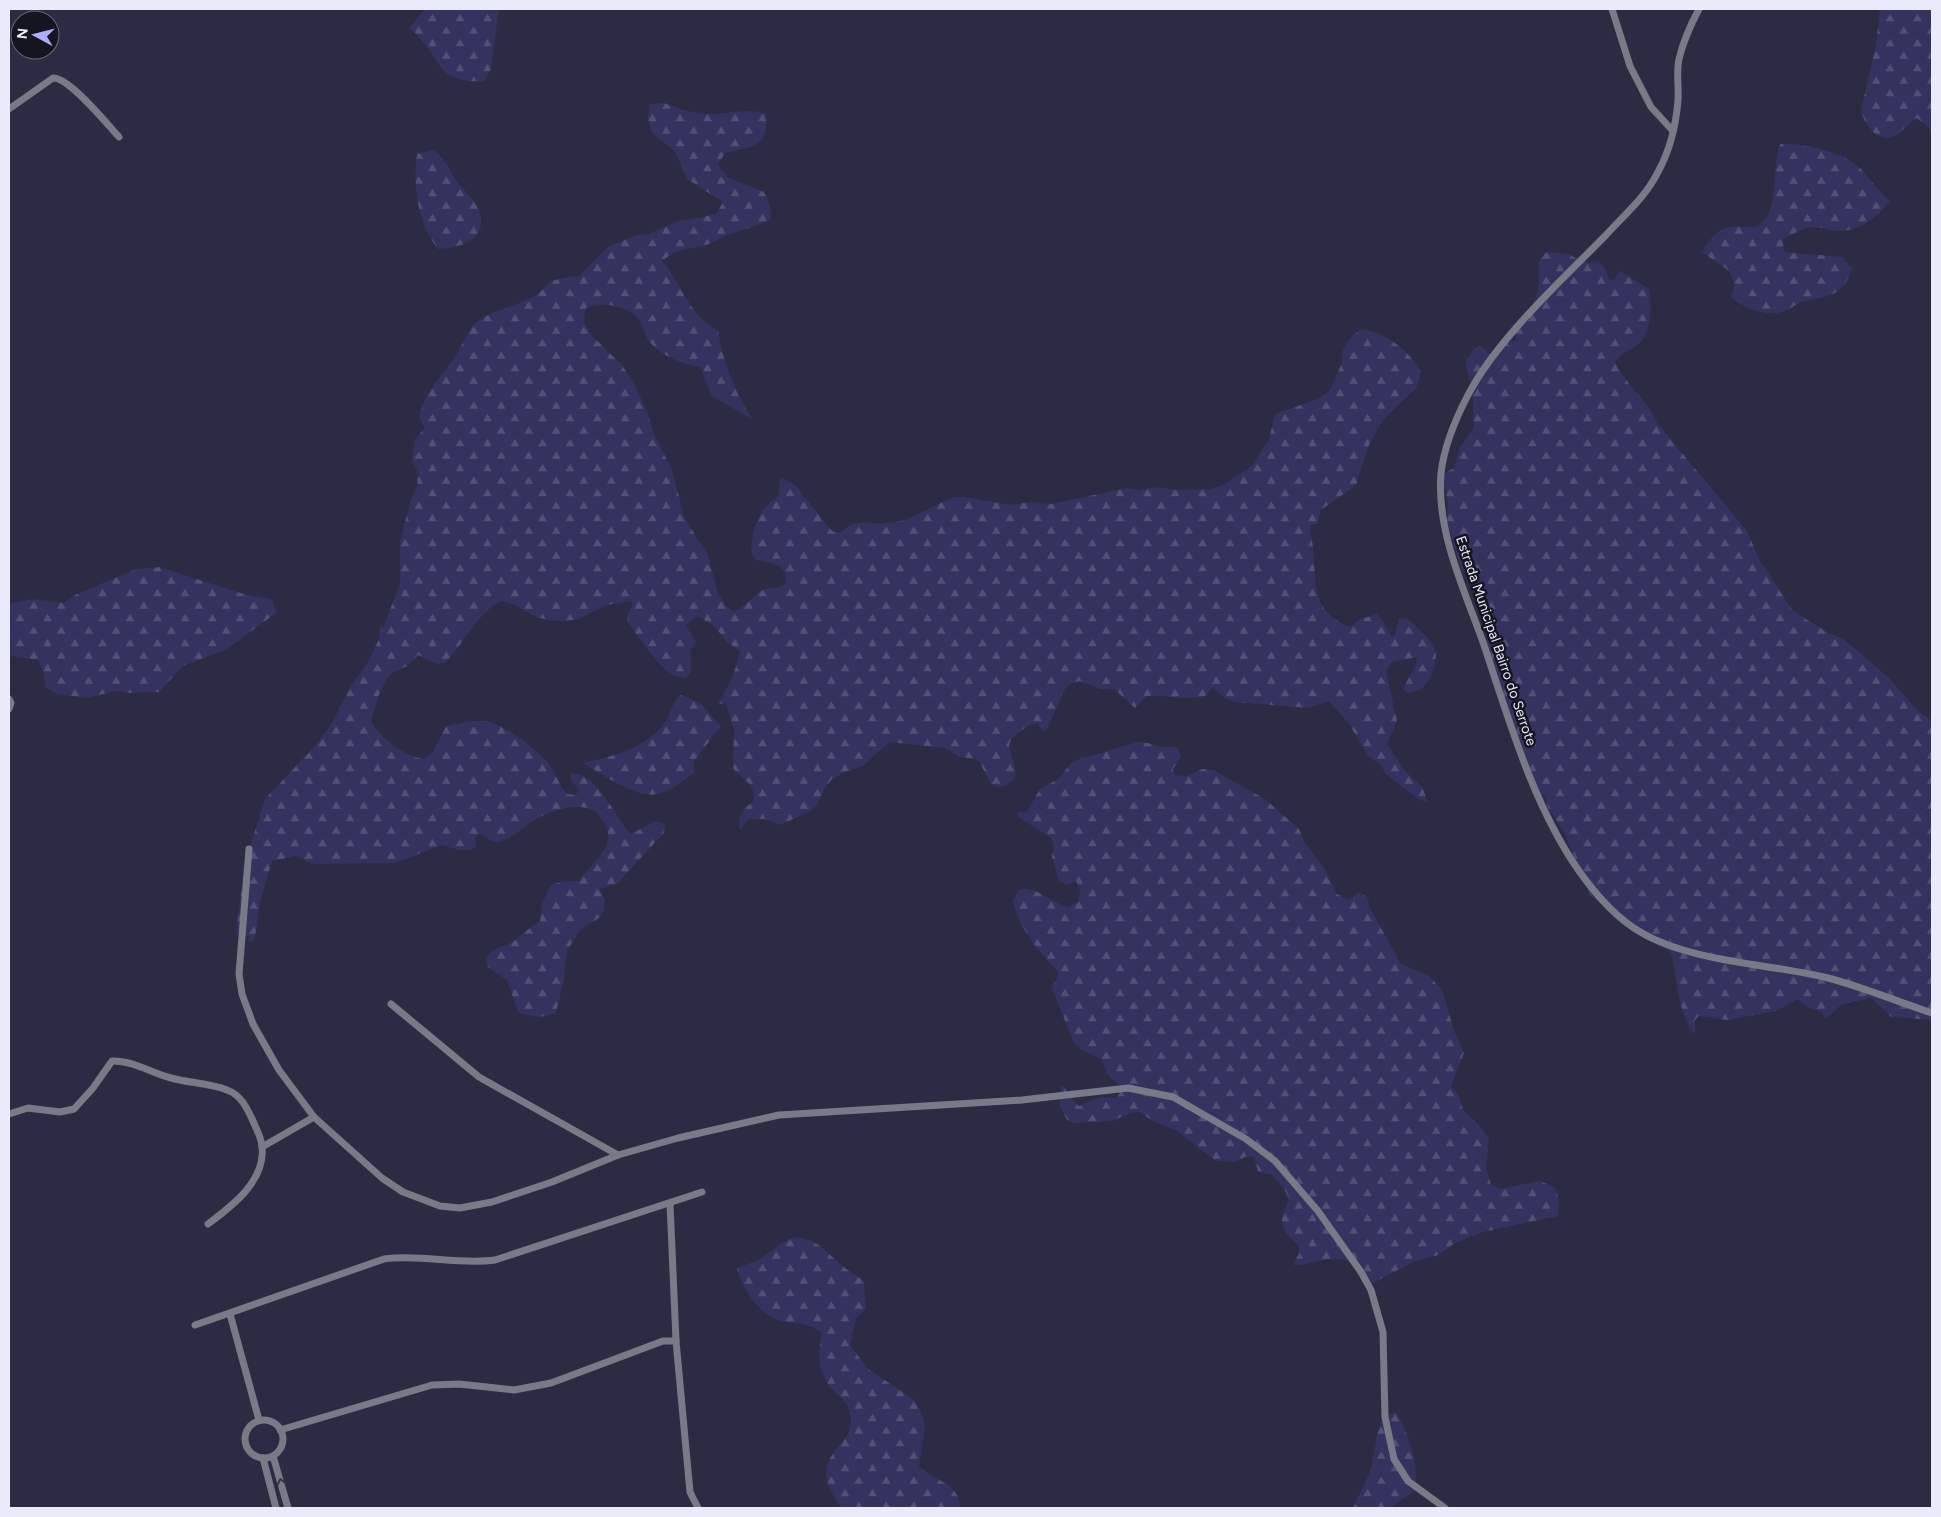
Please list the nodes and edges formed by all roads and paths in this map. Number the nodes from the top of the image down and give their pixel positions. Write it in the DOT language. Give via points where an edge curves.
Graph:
graph roads {
  1 [pos="1612,9"];
  2 [pos="1699,9"];
  3 [pos="9,109"];
  4 [pos="1673,131"];
  5 [pos="119,137"];
  6 [pos="9,699"];
  7 [pos="9,709"];
  8 [pos="250,849"];
  9 [pos="391,1004"];
  10 [pos="1932,1013"];
  11 [pos="9,1114"];
  12 [pos="314,1117"];
  13 [pos="262,1146"];
  14 [pos="618,1155"];
  15 [pos="702,1192"];
  16 [pos="670,1203"];
  17 [pos="208,1224"];
  18 [pos="230,1314"];
  19 [pos="195,1325"];
  20 [pos="676,1341"];
  21 [pos="259,1420"];
  22 [pos="280,1430"];
  23 [pos="273,1456"];
  24 [pos="263,1458"];
  25 [pos="276,1508"];
  26 [pos="288,1508"];
  27 [pos="698,1508"];
  28 [pos="1445,1508"];
  1 -- 4 [label="street" via="1630,66 1651,107"];
  2 -- 4 [label="street, Estrada Municipal Bairro do Serrote" via="1678,62 1678,101"];
  3 -- 5 [label="street" via="53,78 62,79"];
  4 -- 10 [label="street, Estrada Municipal Bairro do Serrote" via="1670,150 1644,197 1556,285 1493,356 1468,394 1441,471 1447,535 1520,751 1540,797 1579,872 1620,917 1662,943 1829,979"];
  6 -- 7 [label="street"];
  8 -- 12 [label="street" via="239,951 242,994 266,1047"];
  9 -- 14 [label="street" via="479,1077"];
  11 -- 13 [label="street" via="28,1108 60,1112 74,1108 108,1065 117,1061 232,1093 247,1108"];
  12 -- 13 [label="street"];
  12 -- 14 [label="street" via="382,1178 403,1192 440,1206 460,1208 492,1202"];
  13 -- 17 [label="street" via="252,1183 242,1196"];
  14 -- 28 [label="street" via="779,1115 1022,1100 1128,1088 1173,1097 1246,1139 1275,1162 1318,1211 1361,1272 1371,1290 1384,1332 1385,1417 1394,1458 1408,1481"];
  15 -- 16 [label="street"];
  16 -- 18 [label="street" via="495,1260 460,1263 384,1259"];
  16 -- 20 [label="street"];
  18 -- 19 [label="street"];
  18 -- 21 [label="street"];
  20 -- 22 [label="street" via="663,1341 551,1383 514,1390 459,1384 432,1385"];
  20 -- 27 [label="street" via="690,1492"];
  21 -- 22 [label="street" via="274,1422"];
  21 -- 24 [label="street" via="250,1425 244,1439 250,1452"];
  22 -- 23 [label="street" via="282,1444"];
  23 -- 24 [label="street"];
  26 -- 23 [label="street, one-way"];
  24 -- 25 [label="street"];
}
